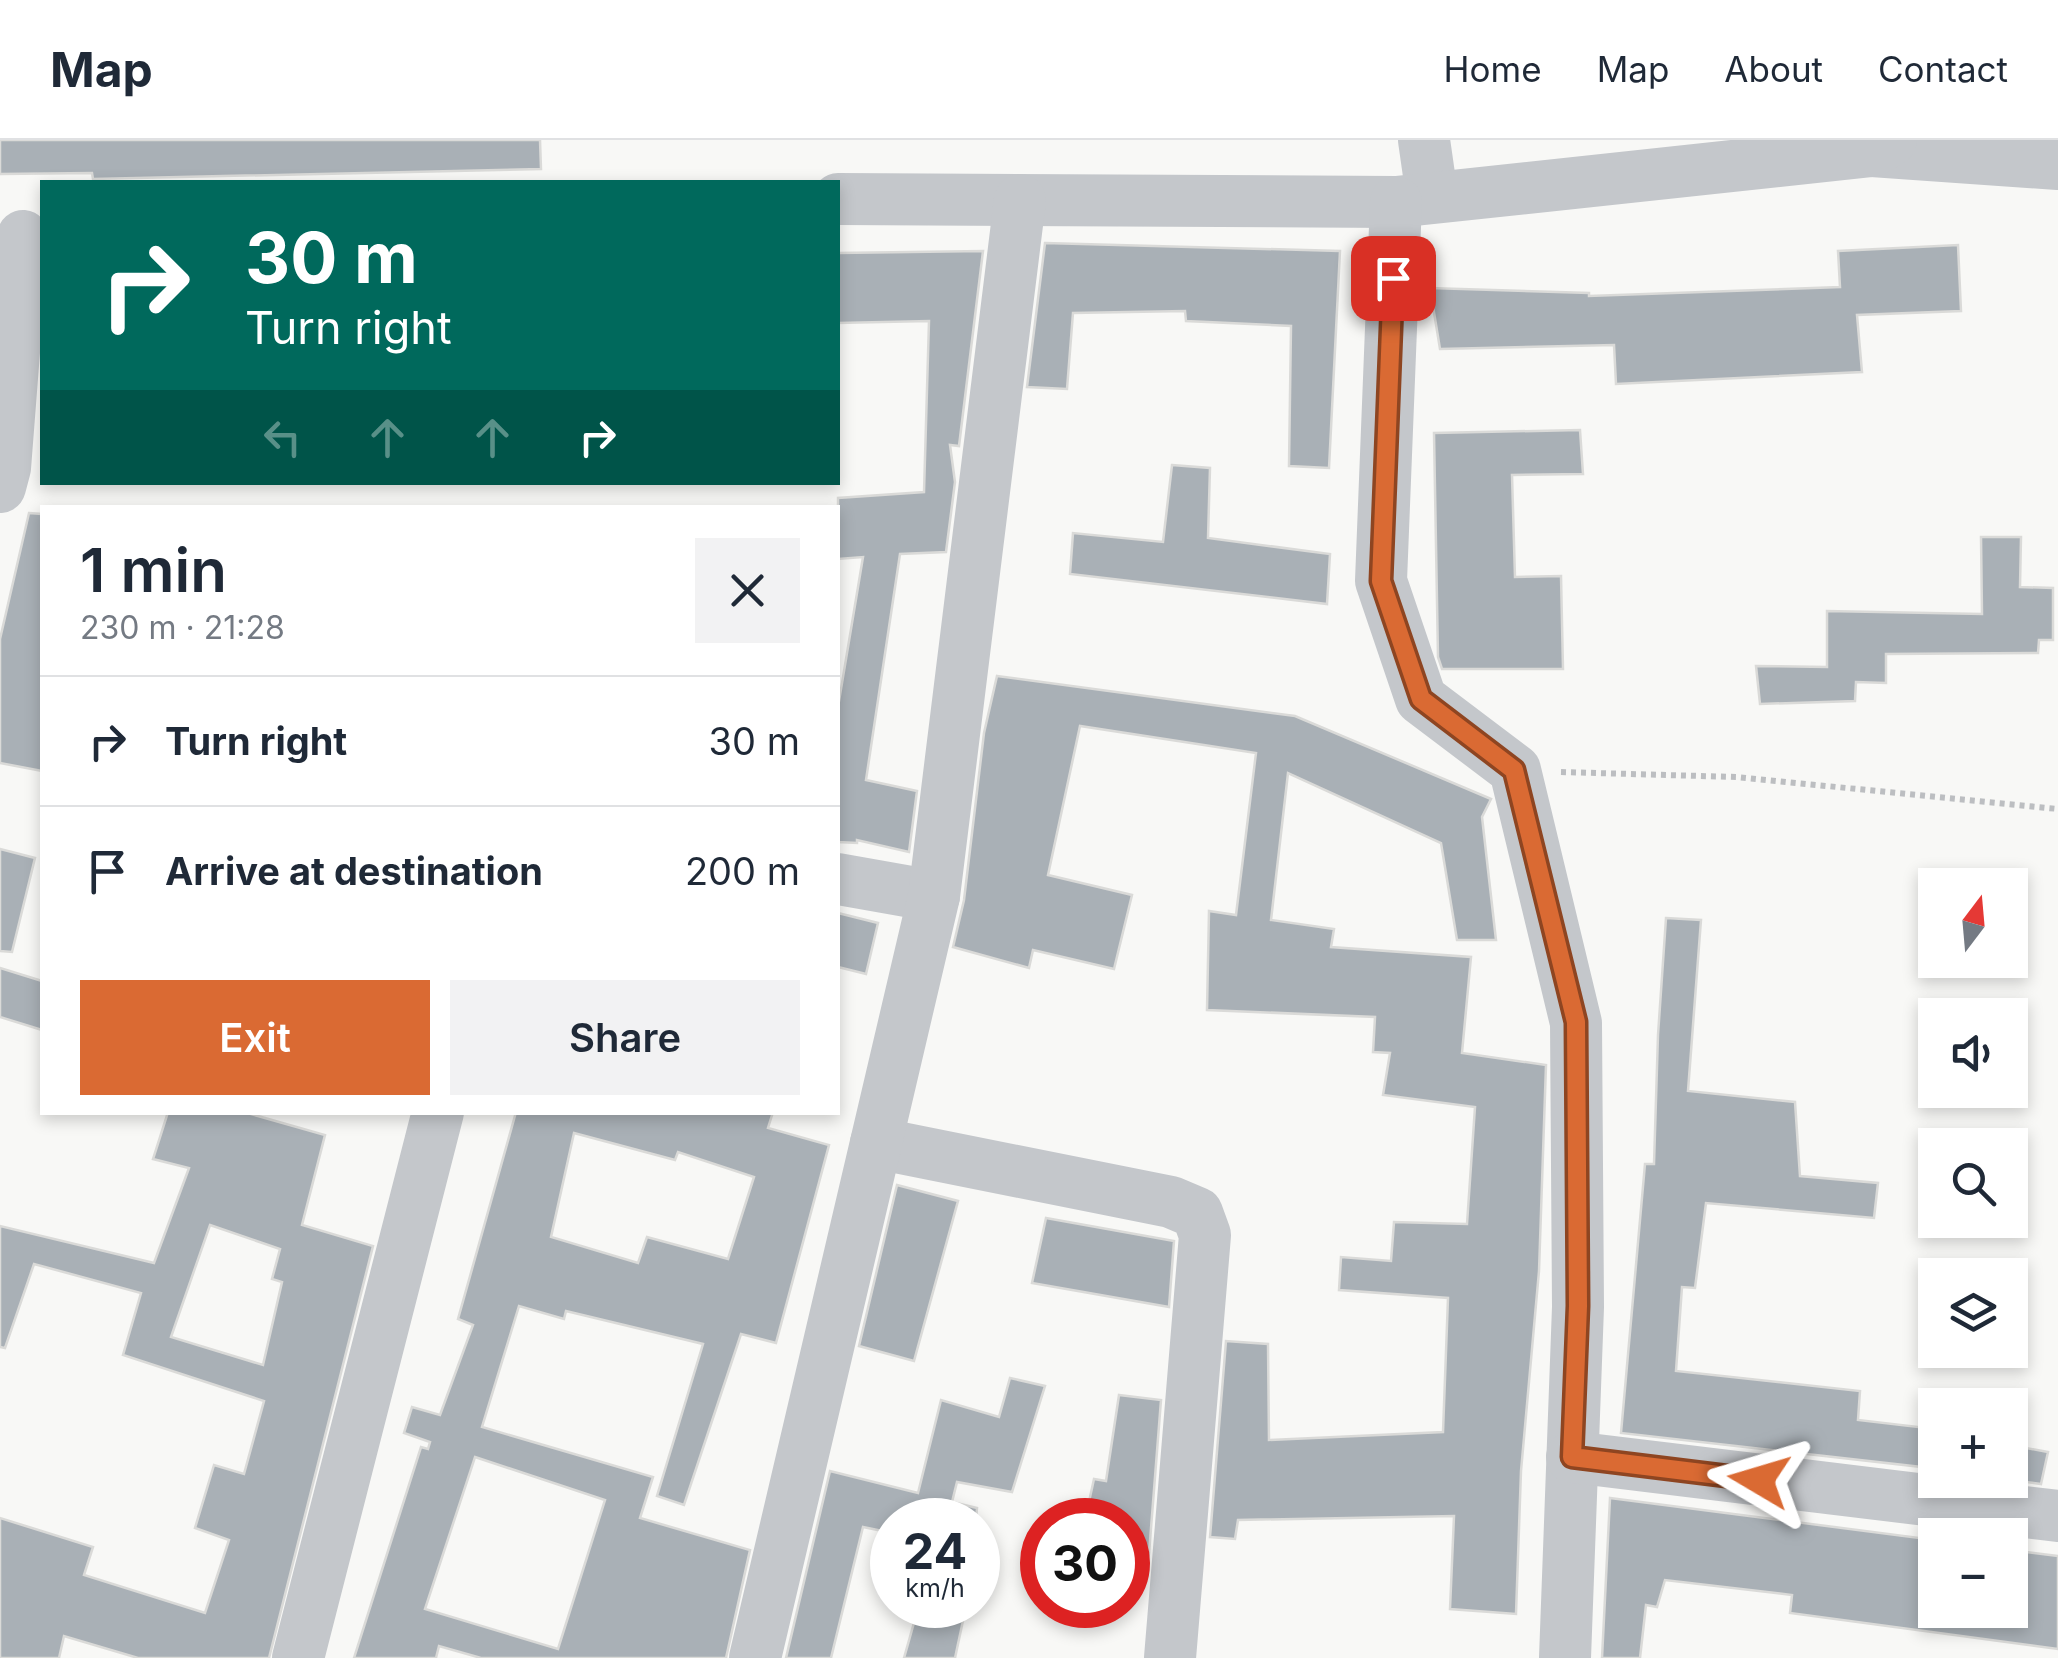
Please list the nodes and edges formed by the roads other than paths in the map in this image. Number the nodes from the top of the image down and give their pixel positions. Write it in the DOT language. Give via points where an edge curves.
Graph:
graph roads {
  1 [pos="1424,140"];
  2 [pos="1881,146"];
  3 [pos="2058,164"];
  4 [pos="840,199"];
  5 [pos="1414,199"];
  6 [pos="1020,200"];
  7 [pos="22,235"];
  8 [pos="0,487"];
  9 [pos="840,879"];
  10 [pos="934,896"];
  11 [pos="437,1115"];
  12 [pos="876,1143"];
  13 [pos="1572,1457"];
  14 [pos="2058,1516"];
  15 [pos="298,1658"];
  16 [pos="755,1658"];
  17 [pos="1170,1658"];
  18 [pos="1565,1658"];
  1 -- 5 [label="street"];
  2 -- 3 [label="street"];
  2 -- 5 [label="street"];
  4 -- 6 [label="street"];
  5 -- 6 [label="street"];
  5 -- 13 [label="street" via="1381,581 1421,699 1514,770 1576,1022"];
  6 -- 10 [label="street"];
  7 -- 8 [label="street"];
  9 -- 10 [label="street"];
  10 -- 12 [label="street"];
  11 -- 15 [label="street"];
  12 -- 16 [label="street"];
  12 -- 17 [label="street" via="1170,1202 1196,1213 1205,1235"];
  13 -- 14 [label="street"];
  13 -- 18 [label="street"];
}
